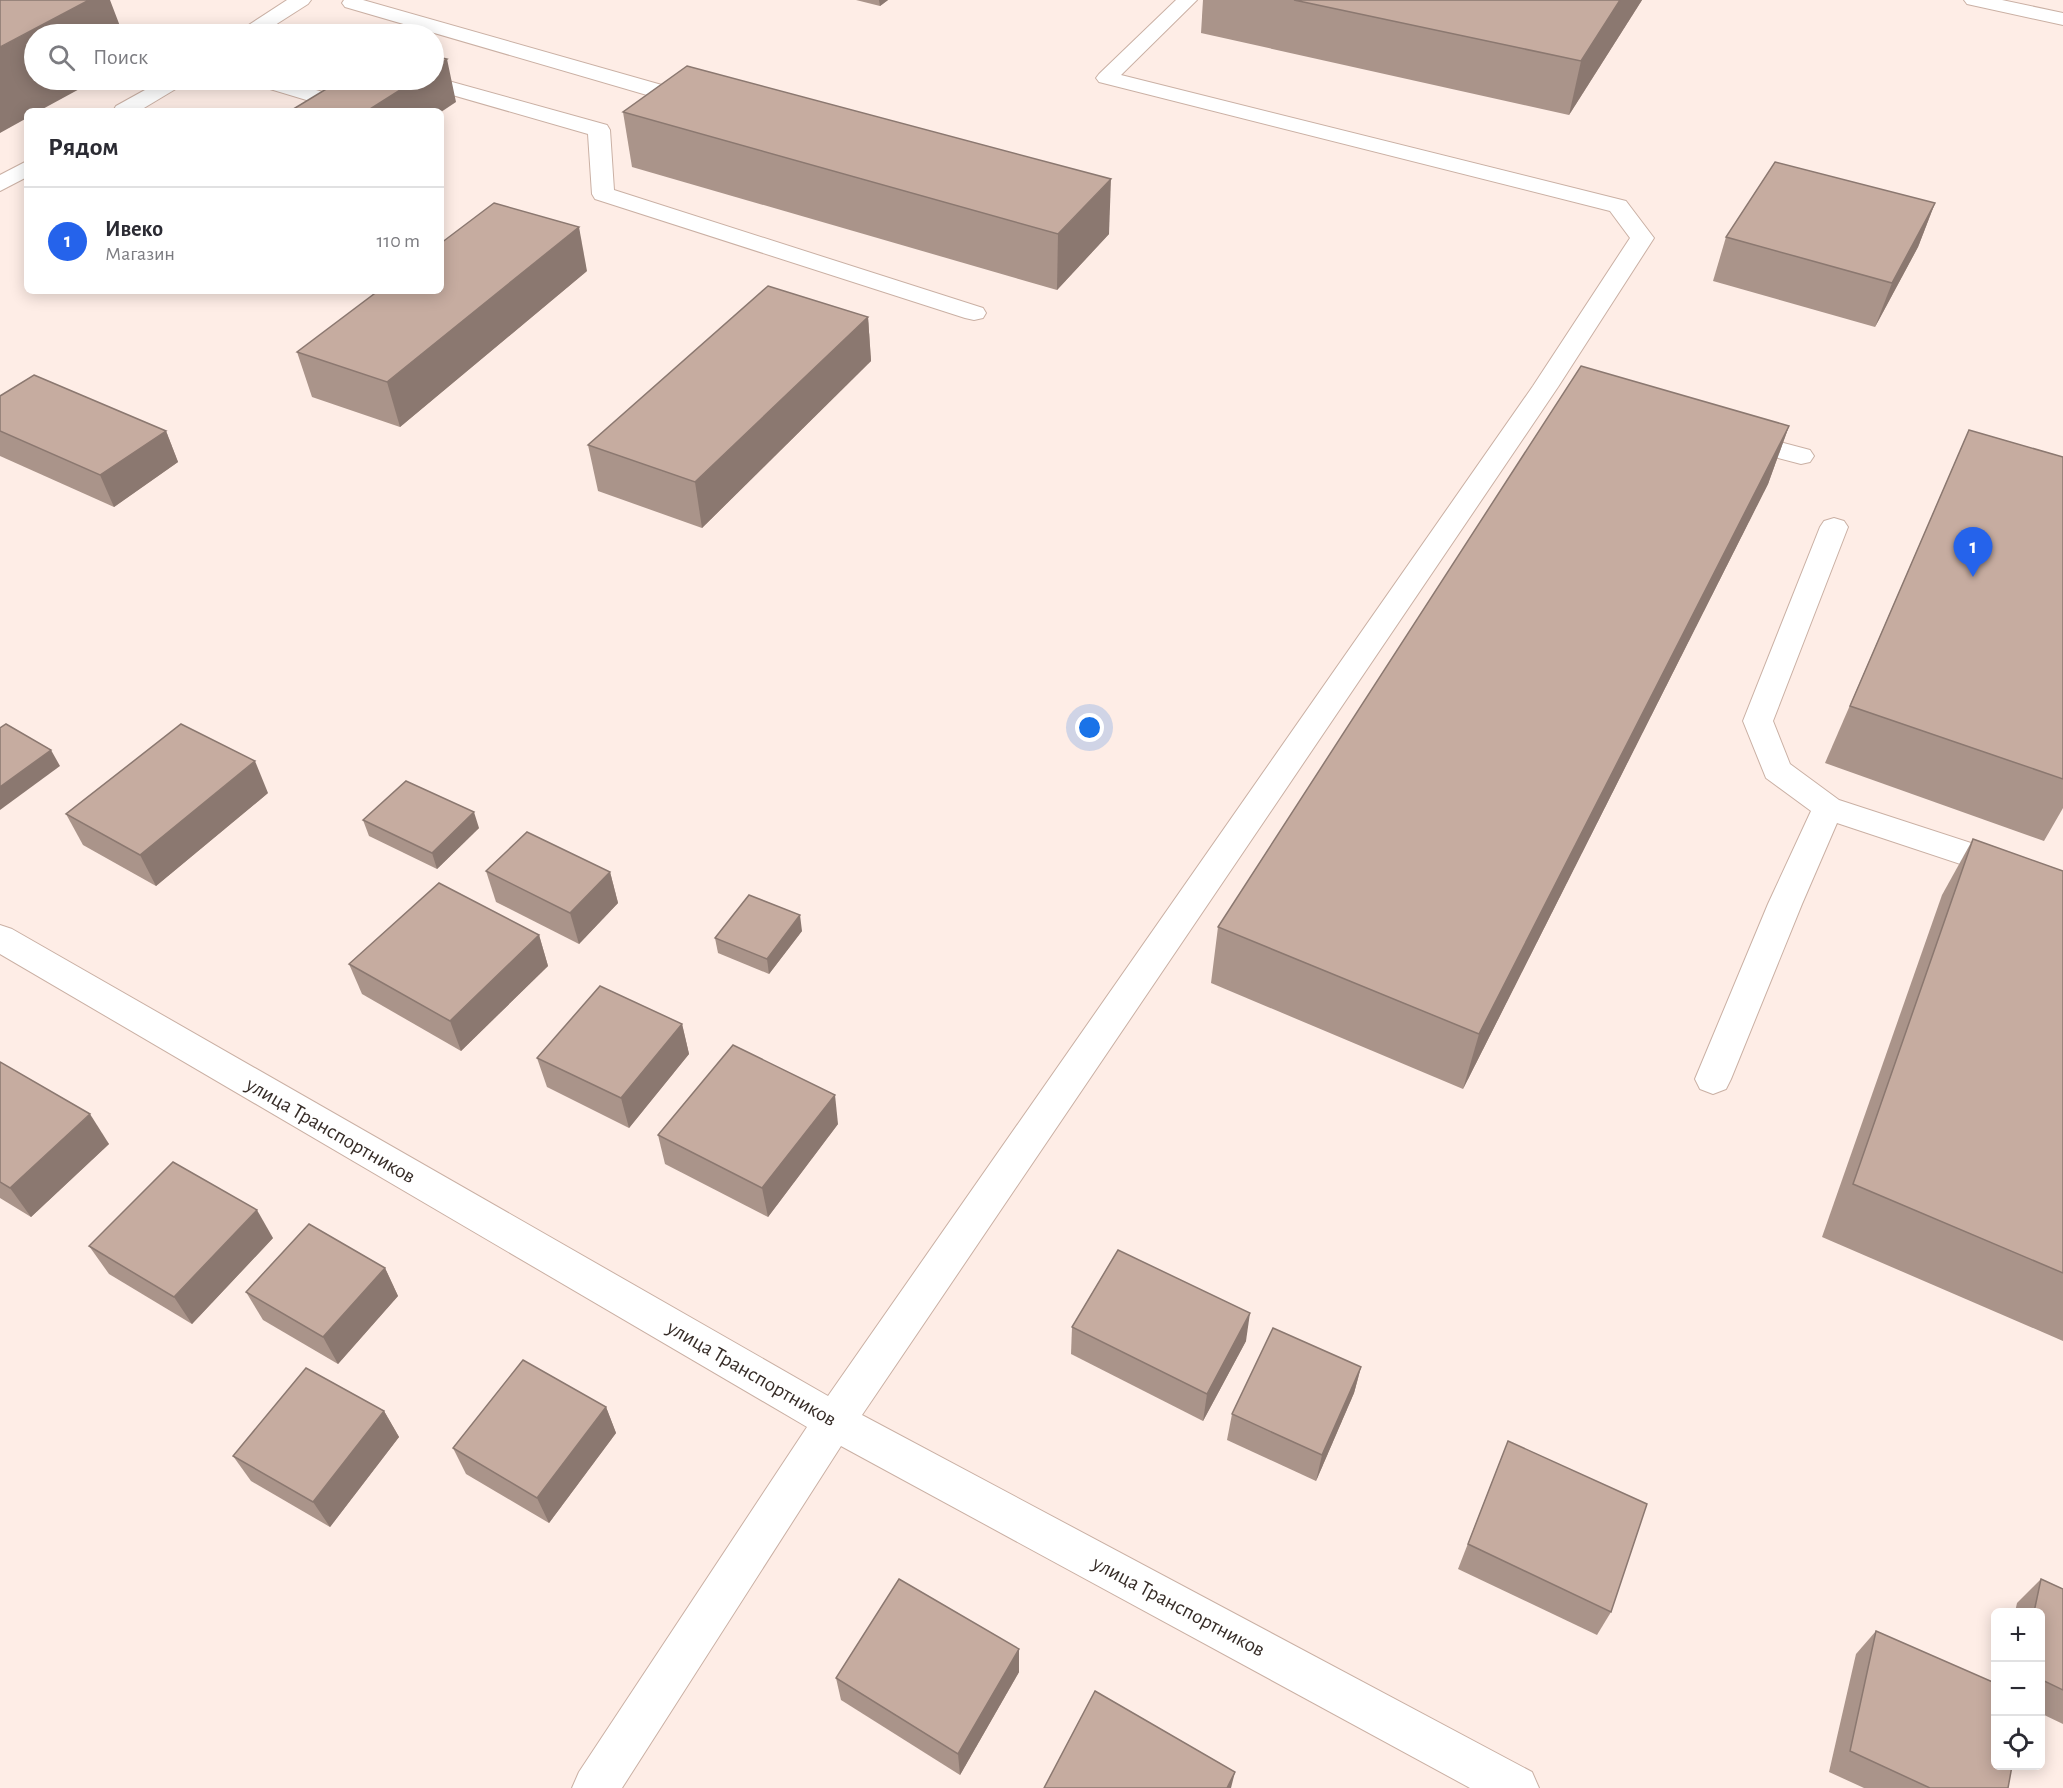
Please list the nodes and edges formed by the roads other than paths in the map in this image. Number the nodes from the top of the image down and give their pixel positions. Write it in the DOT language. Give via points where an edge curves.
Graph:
graph roads {
  1 [pos="301,0"];
  2 [pos="1187,0"];
  3 [pos="1974,0"];
  4 [pos="348,1"];
  5 [pos="2063,19"];
  6 [pos="264,24"];
  7 [pos="428,24"];
  8 [pos="444,29"];
  9 [pos="444,86"];
  10 [pos="160,90"];
  11 [pos="294,90"];
  12 [pos="370,98"];
  13 [pos="129,108"];
  14 [pos="719,108"];
  15 [pos="24,170"];
  16 [pos="0,184"];
  17 [pos="974,313"];
  18 [pos="1713,432"];
  19 [pos="1801,456"];
  20 [pos="1834,527"];
  21 [pos="1828,808"];
  22 [pos="2063,886"];
  23 [pos="0,938"];
  24 [pos="1713,1079"];
  25 [pos="834,1421"];
  26 [pos="595,1788"];
  27 [pos="1516,1788"];
  1 -- 6 [label="street"];
  2 -- 25 [label="street" via="1106,78 1618,206 1642,238 1558,391"];
  3 -- 5 [label="street"];
  4 -- 7 [label="street"];
  8 -- 14 [label="street"];
  9 -- 17 [label="street" via="599,130 603,194"];
  10 -- 13 [label="street"];
  11 -- 12 [label="street" via="352,107"];
  15 -- 16 [label="street"];
  18 -- 19 [label="street"];
  20 -- 21 [label="street" via="1758,722 1777,770"];
  21 -- 22 [label="street"];
  21 -- 24 [label="street"];
  23 -- 25 [label="street, улица Транспортников"];
  25 -- 26 [label="street"];
  25 -- 27 [label="street, улица Транспортников"];
}
